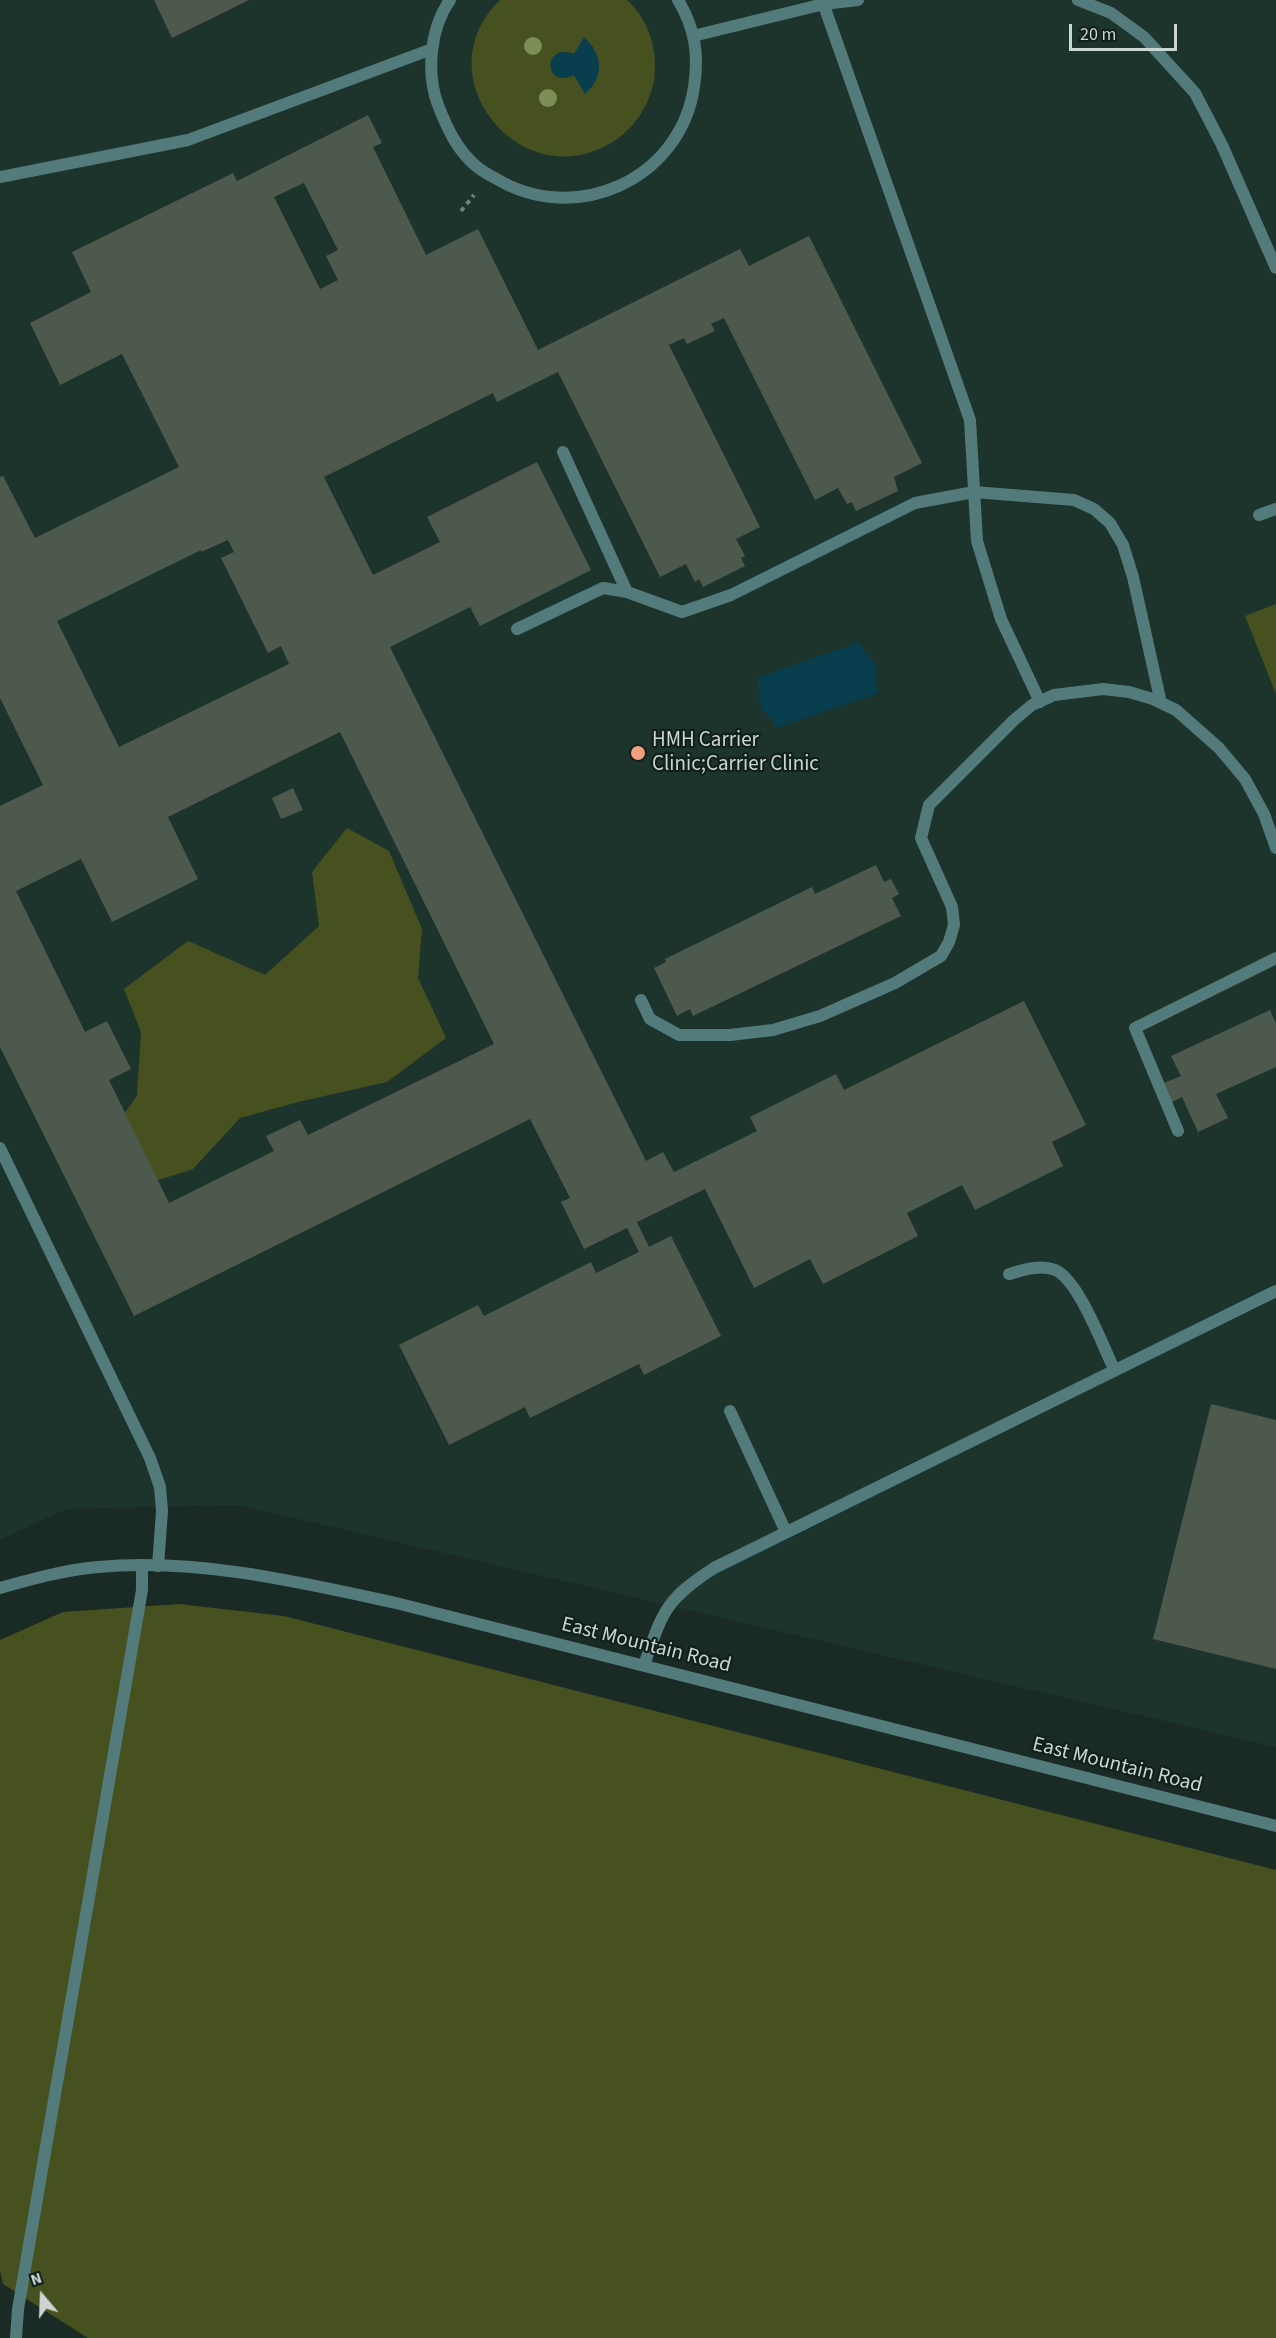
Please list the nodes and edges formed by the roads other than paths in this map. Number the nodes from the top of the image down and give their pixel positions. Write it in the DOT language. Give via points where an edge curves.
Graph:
graph roads {
  1 [pos="450,0"];
  2 [pos="678,0"];
  3 [pos="858,0"];
  4 [pos="1078,0"];
  5 [pos="823,2"];
  6 [pos="693,36"];
  7 [pos="432,49"];
  8 [pos="0,177"];
  9 [pos="1276,268"];
  10 [pos="563,452"];
  11 [pos="974,492"];
  12 [pos="1276,509"];
  13 [pos="1259,515"];
  14 [pos="627,592"];
  15 [pos="518,629"];
  16 [pos="1040,702"];
  17 [pos="1161,703"];
  18 [pos="1276,848"];
  19 [pos="1276,958"];
  20 [pos="641,1000"];
  21 [pos="1178,1131"];
  22 [pos="0,1148"];
  23 [pos="1009,1274"];
  24 [pos="1276,1291"];
  25 [pos="1114,1369"];
  26 [pos="730,1411"];
  27 [pos="786,1532"];
  28 [pos="142,1566"];
  29 [pos="158,1566"];
  30 [pos="0,1588"];
  31 [pos="644,1665"];
  32 [pos="1276,1826"];
  33 [pos="16,2338"];
  1 -- 7 [label="street"];
  2 -- 6 [label="street" via="690,19"];
  3 -- 5 [label="street"];
  4 -- 9 [label="street" via="1111,13 1144,38 1195,93"];
  5 -- 6 [label="street"];
  5 -- 11 [label="street" via="970,420"];
  6 -- 7 [label="street" via="698,63 691,107 671,146 638,177 598,195 555,199 512,189 476,166 448,133 433,92"];
  7 -- 8 [label="street" via="188,140"];
  10 -- 14 [label="street"];
  11 -- 14 [label="street" via="915,503 731,595 682,612"];
  11 -- 16 [label="street" via="977,541 1001,619"];
  11 -- 17 [label="street" via="1074,500 1094,509 1110,523 1123,545 1133,577"];
  12 -- 13 [label="street"];
  14 -- 15 [label="street" via="603,588"];
  16 -- 17 [label="street" via="1054,695 1103,689 1129,692"];
  16 -- 20 [label="street" via="1014,720 929,805 921,838 952,907 954,925 940,956 895,983 820,1016 773,1030 679,1035 650,1019"];
  17 -- 18 [label="street" via="1198,728 1245,779"];
  19 -- 21 [label="street" via="1136,1028"];
  22 -- 29 [label="street" via="150,1458 162,1511"];
  23 -- 25 [label="street" via="1034,1267 1055,1270 1069,1280 1079,1293"];
  24 -- 25 [label="street"];
  25 -- 27 [label="street"];
  26 -- 27 [label="street"];
  27 -- 31 [label="street" via="688,1585 668,1605 658,1623"];
  28 -- 29 [label="street, East Mountain Road"];
  28 -- 30 [label="street, East Mountain Road" via="98,1567 46,1575"];
  28 -- 33 [label="street" via="142,1590"];
  29 -- 31 [label="street, East Mountain Road" via="240,1572 303,1583"];
  31 -- 32 [label="street, East Mountain Road"];
}
